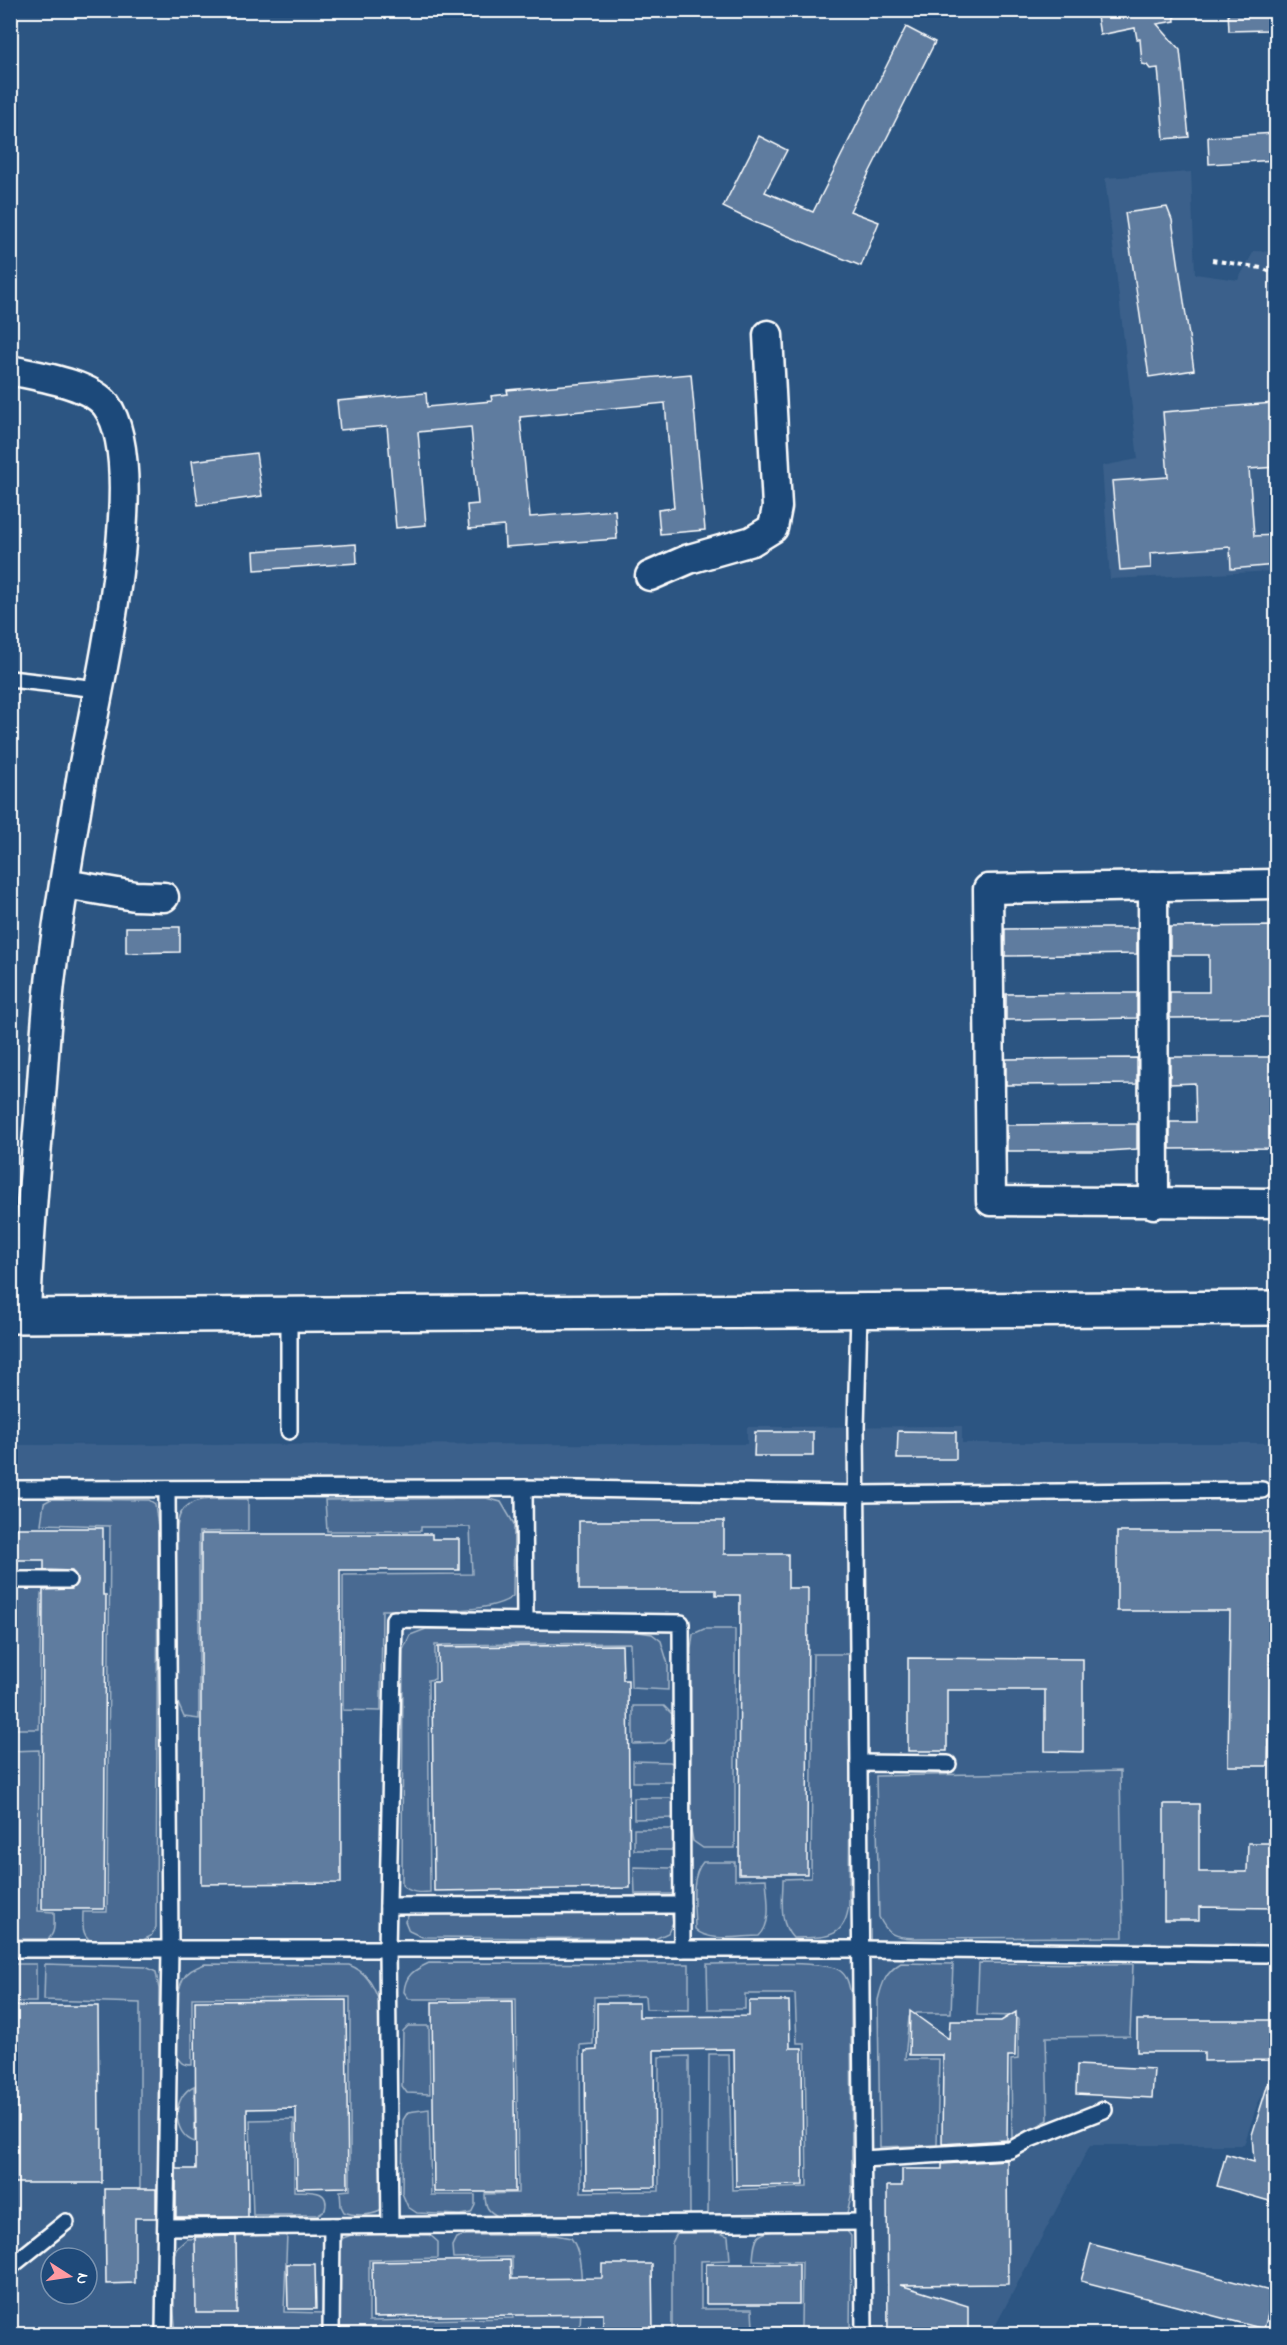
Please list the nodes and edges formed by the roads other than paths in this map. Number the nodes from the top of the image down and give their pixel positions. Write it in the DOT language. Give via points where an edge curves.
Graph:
graph roads {
  1 [pos="768,335"];
  2 [pos="10,370"];
  3 [pos="650,576"];
  4 [pos="10,679"];
  5 [pos="98,689"];
  6 [pos="65,884"];
  7 [pos="1276,884"];
  8 [pos="1153,886"];
  9 [pos="164,897"];
  10 [pos="1276,1203"];
  11 [pos="1154,1204"];
  12 [pos="1276,1308"];
  13 [pos="859,1312"];
  14 [pos="289,1315"];
  15 [pos="18,1316"];
  16 [pos="289,1431"];
  17 [pos="524,1488"];
  18 [pos="10,1489"];
  19 [pos="167,1489"];
  20 [pos="1262,1490"];
  21 [pos="857,1494"];
  22 [pos="10,1580"];
  23 [pos="68,1580"];
  24 [pos="525,1620"];
  25 [pos="859,1763"];
  26 [pos="948,1764"];
  27 [pos="682,1905"];
  28 [pos="388,1906"];
  29 [pos="10,1949"];
  30 [pos="170,1949"];
  31 [pos="387,1949"];
  32 [pos="861,1949"];
  33 [pos="682,1950"];
  34 [pos="1266,1954"];
  35 [pos="1104,2110"];
  36 [pos="862,2159"];
  37 [pos="66,2222"];
  38 [pos="863,2222"];
  39 [pos="390,2225"];
  40 [pos="332,2226"];
  41 [pos="166,2227"];
  42 [pos="10,2267"];
  43 [pos="164,2331"];
  44 [pos="331,2334"];
  45 [pos="864,2334"];
  1 -- 3 [label="street" via="777,507 773,528 752,541 689,559"];
  2 -- 5 [label="street" via="81,387 105,404 118,434 124,477 123,528"];
  4 -- 5 [label="lane"];
  5 -- 6 [label="street"];
  6 -- 9 [label="street"];
  6 -- 15 [label="street" via="50,982 29,1233"];
  7 -- 8 [label="street"];
  8 -- 11 [label="street"];
  8 -- 11 [label="street" via="987,889 991,1201"];
  10 -- 11 [label="street"];
  12 -- 13 [label="main road"];
  13 -- 14 [label="main road"];
  13 -- 21 [label="lane"];
  14 -- 15 [label="main road"];
  14 -- 16 [label="lane"];
  17 -- 19 [label="lane"];
  17 -- 21 [label="lane"];
  17 -- 24 [label="lane"];
  18 -- 19 [label="lane"];
  19 -- 30 [label="lane"];
  20 -- 21 [label="lane"];
  21 -- 25 [label="lane"];
  22 -- 23 [label="lane"];
  24 -- 27 [label="lane" via="681,1623"];
  24 -- 28 [label="lane" via="394,1619"];
  25 -- 26 [label="lane"];
  25 -- 32 [label="lane"];
  27 -- 28 [label="lane"];
  27 -- 33 [label="lane"];
  28 -- 31 [label="lane"];
  29 -- 30 [label="lane"];
  30 -- 31 [label="lane"];
  30 -- 41 [label="lane"];
  31 -- 33 [label="lane"];
  31 -- 39 [label="lane"];
  32 -- 33 [label="lane"];
  32 -- 34 [label="lane"];
  32 -- 36 [label="lane"];
  35 -- 36 [label="lane" via="1010,2150"];
  36 -- 38 [label="lane"];
  37 -- 42 [label="lane"];
  38 -- 39 [label="lane"];
  38 -- 45 [label="lane"];
  39 -- 40 [label="lane"];
  40 -- 41 [label="lane"];
  40 -- 44 [label="lane"];
  41 -- 43 [label="lane"];
}
